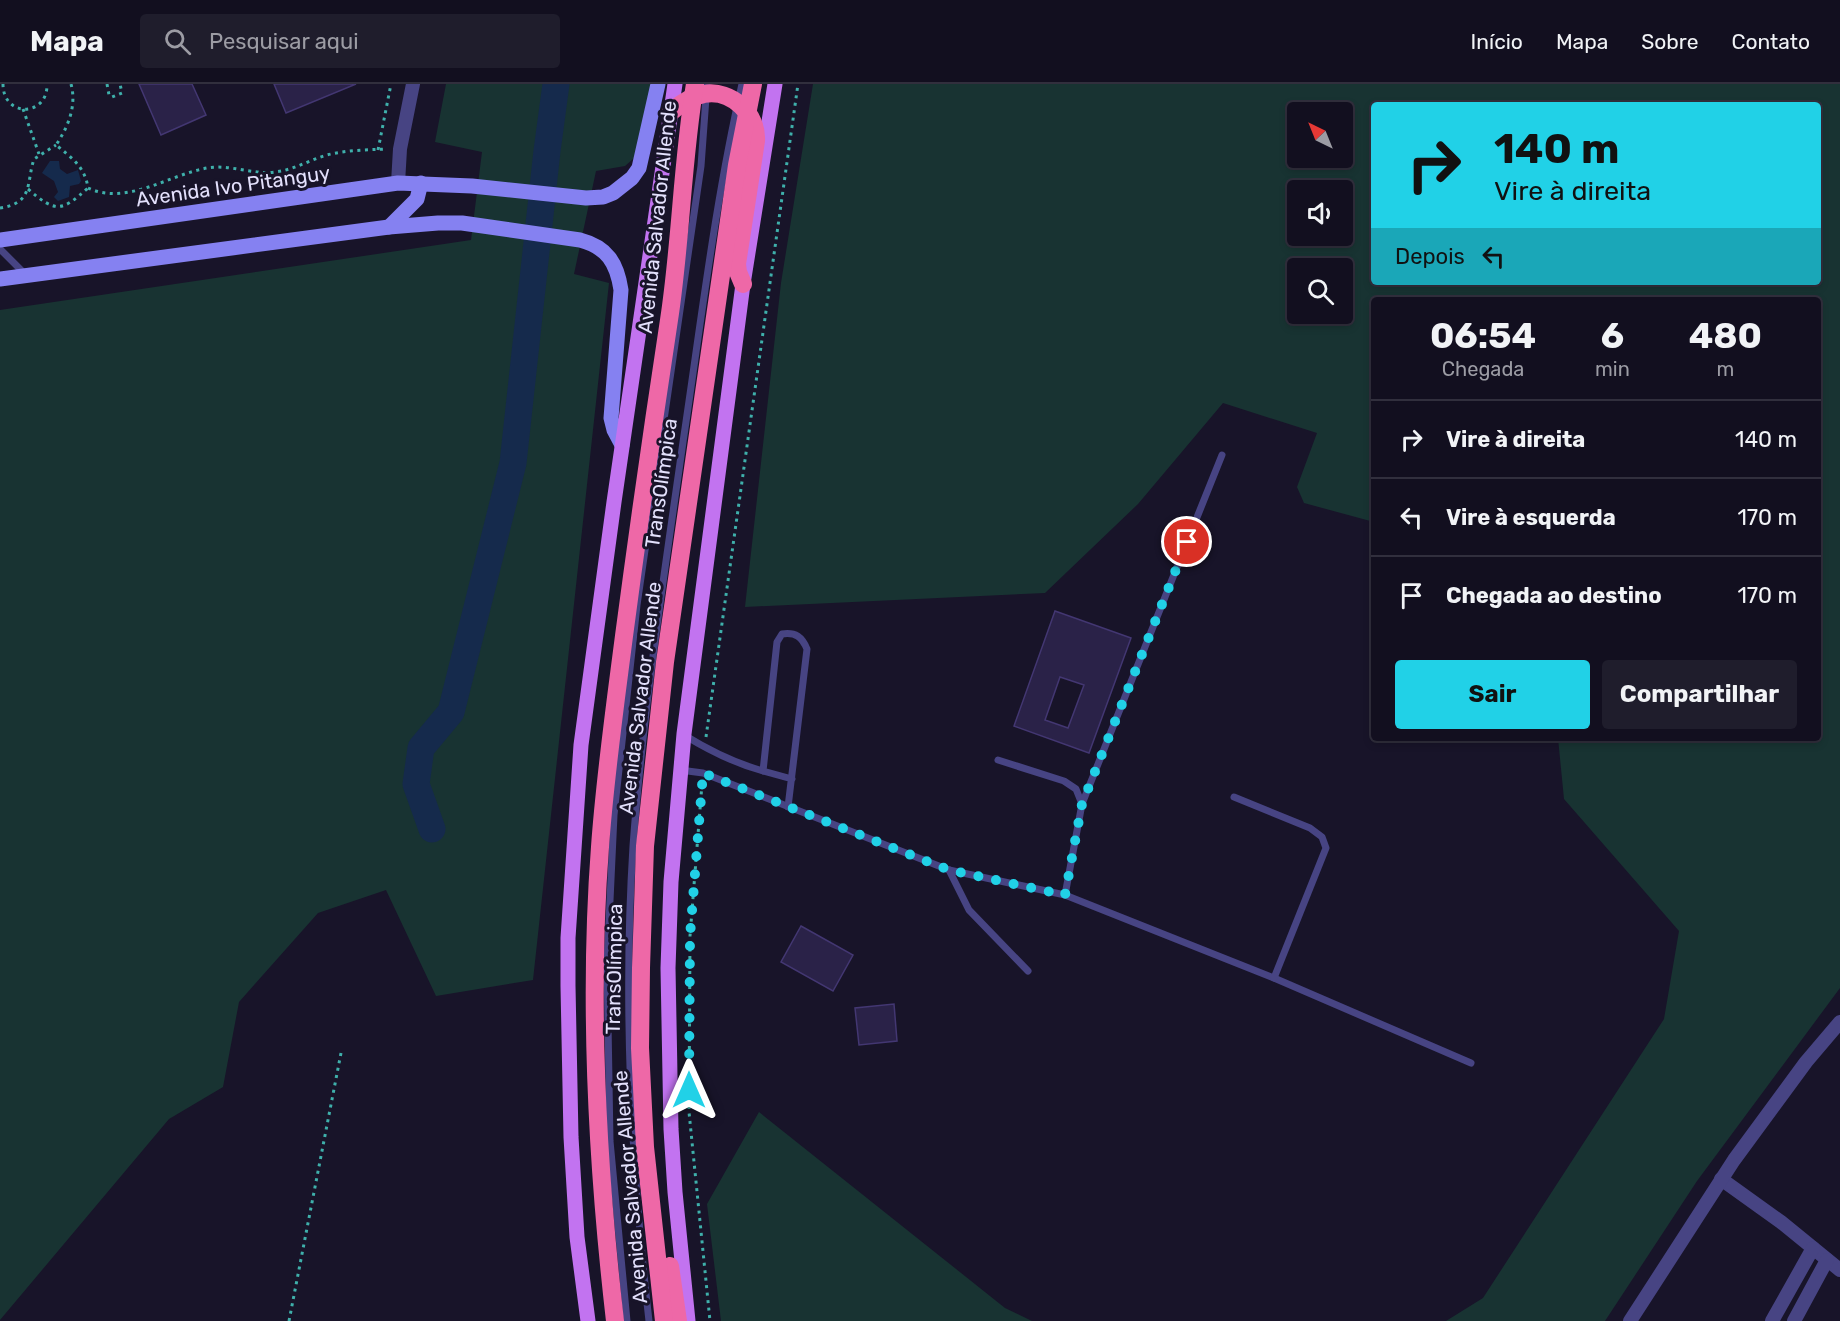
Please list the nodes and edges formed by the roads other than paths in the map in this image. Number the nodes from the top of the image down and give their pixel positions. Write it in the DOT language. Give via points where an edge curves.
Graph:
graph roads {
  1 [pos="413,84"];
  2 [pos="658,84"];
  3 [pos="675,84"];
  4 [pos="742,84"];
  5 [pos="753,84"];
  6 [pos="775,84"];
  7 [pos="701,90"];
  8 [pos="743,107"];
  9 [pos="672,112"];
  10 [pos="398,183"];
  11 [pos="421,183"];
  12 [pos="389,227"];
  13 [pos="0,240"];
  14 [pos="0,249"];
  15 [pos="27,276"];
  16 [pos="0,279"];
  17 [pos="743,284"];
  18 [pos="622,445"];
  19 [pos="1222,455"];
  20 [pos="684,734"];
  21 [pos="998,760"];
  22 [pos="680,770"];
  23 [pos="763,771"];
  24 [pos="792,779"];
  25 [pos="1234,797"];
  26 [pos="1082,804"];
  27 [pos="788,807"];
  28 [pos="949,870"];
  29 [pos="1065,895"];
  30 [pos="1028,971"];
  31 [pos="1274,978"];
  32 [pos="1840,1022"];
  33 [pos="1471,1063"];
  34 [pos="645,1147"];
  35 [pos="1721,1179"];
  36 [pos="603,1217"];
  37 [pos="1813,1248"];
  38 [pos="1827,1260"];
  39 [pos="1840,1270"];
  40 [pos="588,1321"];
  41 [pos="603,1321"];
  42 [pos="615,1321"];
  43 [pos="627,1321"];
  44 [pos="649,1321"];
  45 [pos="664,1321"];
  46 [pos="678,1321"];
  47 [pos="688,1321"];
  48 [pos="1630,1321"];
  49 [pos="1772,1321"];
  50 [pos="1794,1321"];
  1 -- 10 [label="street" via="400,149"];
  2 -- 11 [label="street, Avenida Ivo Pitanguy" via="639,168 621,189 603,197"];
  3 -- 9 [label="main road, Avenida Salvador Allende"];
  4 -- 8 [label="lane, TransOlímpica"];
  5 -- 8 [label="highway, Avenida Salvador Allende"];
  6 -- 17 [label="main road"];
  7 -- 8 [label="highway" via="725,96"];
  7 -- 9 [label="highway"];
  7 -- 36 [label="highway, Avenida Salvador Allende" via="615,699 600,847 594,964"];
  7 -- 43 [label="lane, TransOlímpica" via="702,166 637,605 614,815 607,964 610,1141"];
  8 -- 17 [label="highway" via="756,133 737,264"];
  8 -- 34 [label="highway, Avenida Salvador Allende" via="651,780 641,968"];
  8 -- 44 [label="lane, TransOlímpica" via="725,162 711,250 659,613 633,847 632,1139"];
  9 -- 18 [label="main road, Avenida Salvador Allende"];
  10 -- 11 [label="street, Avenida Ivo Pitanguy"];
  10 -- 13 [label="street, Avenida Ivo Pitanguy"];
  11 -- 12 [label="street" via="417,199"];
  12 -- 15 [label="street"];
  12 -- 18 [label="street" via="462,223 586,242 607,253 621,290 611,418"];
  14 -- 15 [label="lane"];
  15 -- 16 [label="street"];
  17 -- 20 [label="main road"];
  18 -- 40 [label="main road, Avenida Salvador Allende" via="581,745 568,938 571,1137 577,1237"];
  19 -- 26 [label="lane"];
  20 -- 22 [label="main road"];
  20 -- 23 [label="lane" via="708,751"];
  21 -- 26 [label="lane" via="1064,781 1076,789"];
  22 -- 27 [label="lane" via="703,773"];
  22 -- 47 [label="main road" via="671,882 669,1077"];
  23 -- 24 [label="lane"];
  23 -- 24 [label="lane" via="777,642 782,634 792,632 803,639 807,649"];
  24 -- 27 [label="lane"];
  25 -- 31 [label="lane" via="1310,828 1322,837 1326,848"];
  26 -- 29 [label="lane"];
  27 -- 28 [label="lane"];
  28 -- 29 [label="lane"];
  28 -- 30 [label="lane" via="969,910"];
  29 -- 31 [label="lane"];
  31 -- 33 [label="lane"];
  32 -- 35 [label="street"];
  34 -- 45 [label="highway, Avenida Salvador Allende"];
  34 -- 46 [label="highway" via="654,1163"];
  35 -- 37 [label="street"];
  35 -- 48 [label="street"];
  36 -- 41 [label="highway" via="597,1230"];
  36 -- 42 [label="highway, Avenida Salvador Allende"];
  37 -- 38 [label="street"];
  37 -- 49 [label="street"];
  38 -- 39 [label="street"];
  38 -- 50 [label="street"];
}
